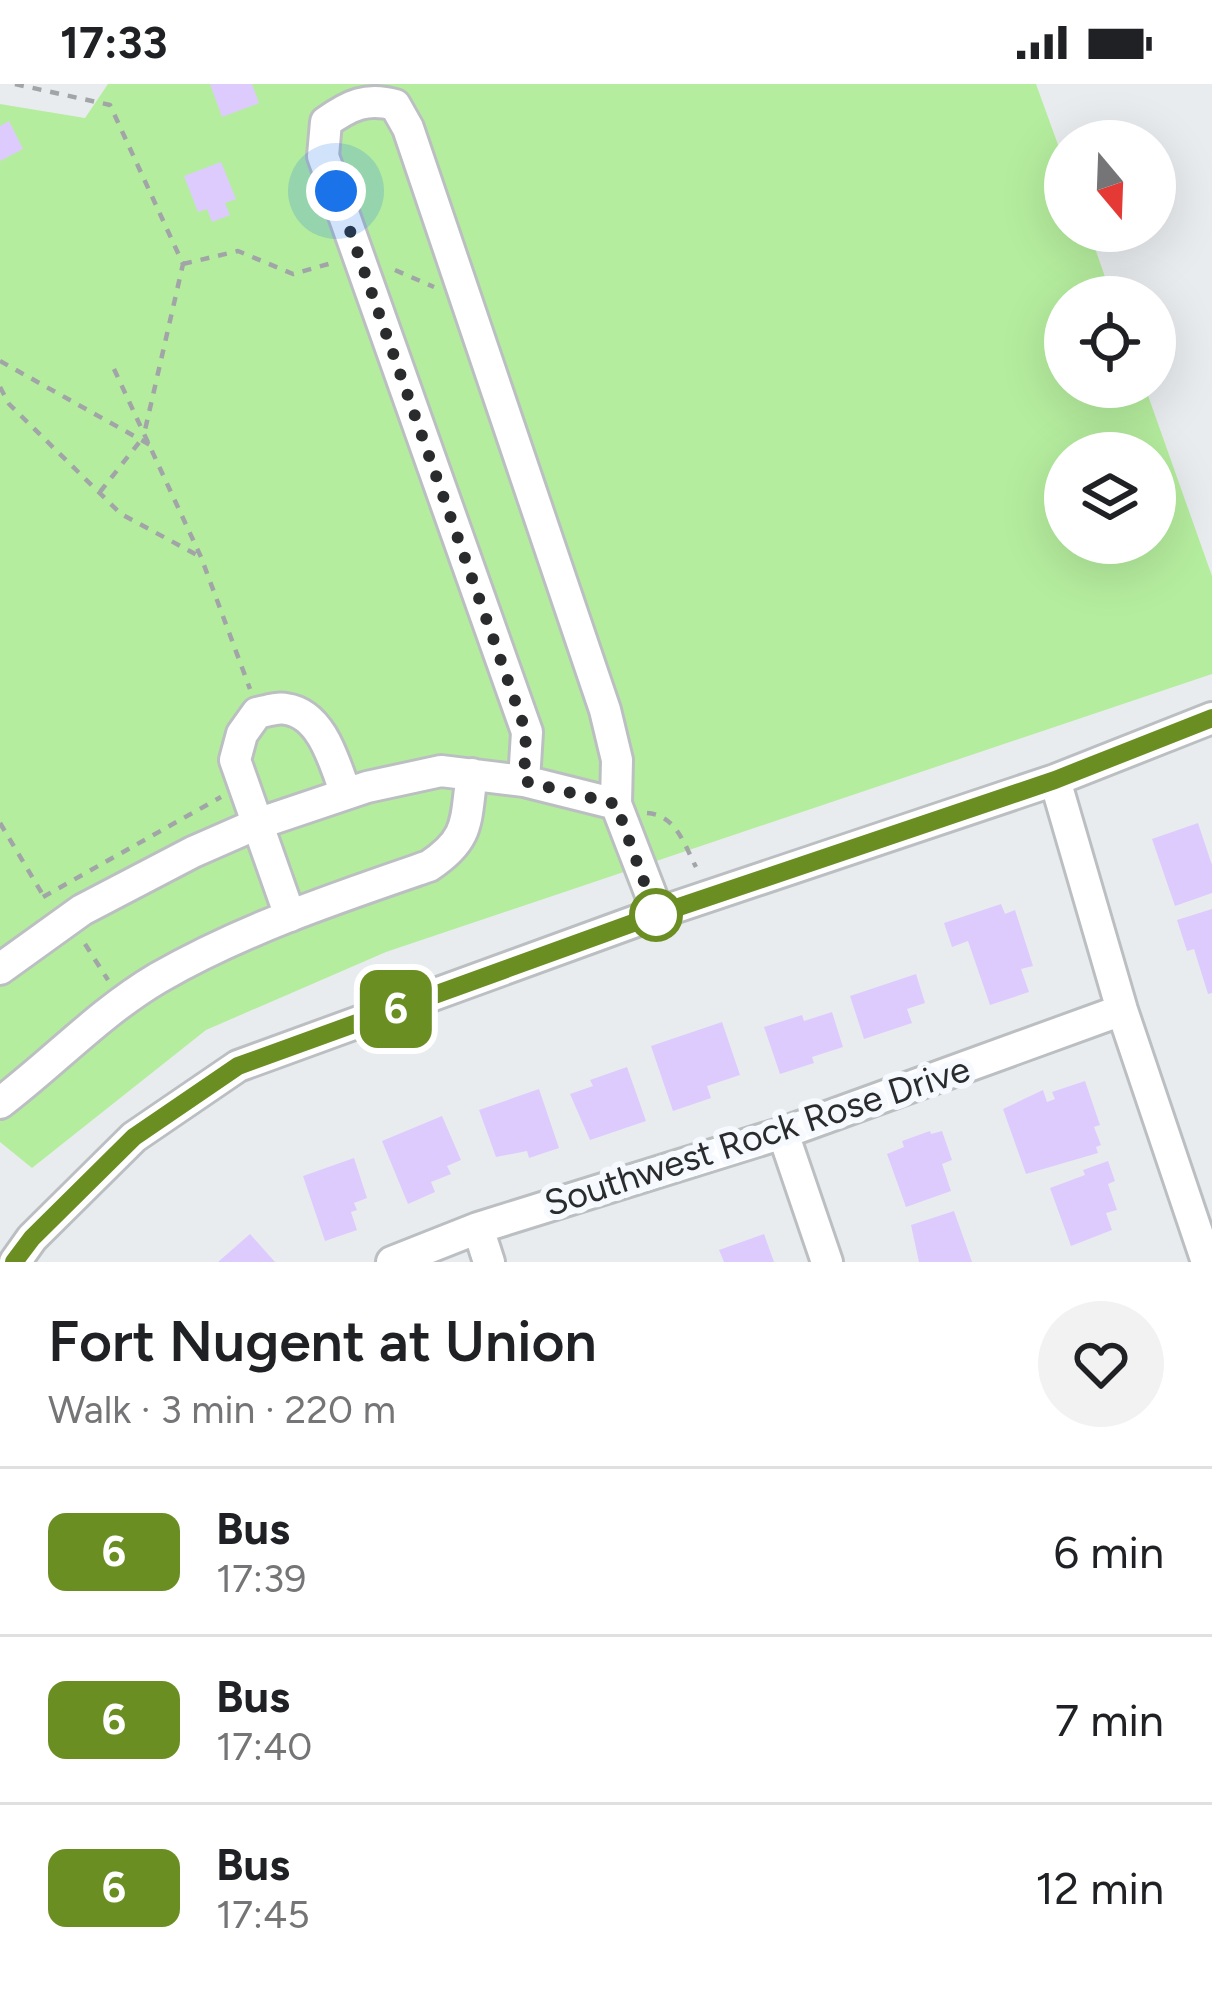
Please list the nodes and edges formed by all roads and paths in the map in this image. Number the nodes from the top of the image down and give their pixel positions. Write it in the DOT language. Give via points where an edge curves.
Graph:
graph roads {
  1 [pos="15,84"];
  2 [pos="0,361"];
  3 [pos="114,369"];
  4 [pos="0,387"];
  5 [pos="145,430"];
  6 [pos="141,440"];
  7 [pos="152,446"];
  8 [pos="99,493"];
  9 [pos="201,557"];
  10 [pos="250,689"];
  11 [pos="1212,718"];
  12 [pos="472,775"];
  13 [pos="1055,780"];
  14 [pos="524,781"];
  15 [pos="346,794"];
  16 [pos="616,804"];
  17 [pos="0,823"];
  18 [pos="257,824"];
  19 [pos="696,867"];
  20 [pos="658,914"];
  21 [pos="290,916"];
  22 [pos="69,920"];
  23 [pos="0,969"];
  24 [pos="123,1002"];
  25 [pos="1122,1010"];
  26 [pos="0,1103"];
  27 [pos="783,1133"];
  28 [pos="478,1228"];
  29 [pos="14,1262"];
  30 [pos="392,1262"];
  31 [pos="490,1262"];
  32 [pos="827,1262"];
  33 [pos="1207,1262"];
  1 -- 5 [label="path" via="110,105 183,264"];
  2 -- 6 [label="path"];
  3 -- 5 [label="path"];
  4 -- 8 [label="path"];
  5 -- 7 [label="path"];
  6 -- 7 [label="path"];
  6 -- 8 [label="path"];
  7 -- 9 [label="path"];
  8 -- 9 [label="path"];
  9 -- 10 [label="path"];
  11 -- 13 [label="street"];
  12 -- 14 [label="street"];
  12 -- 15 [label="street" via="441,771"];
  12 -- 21 [label="street" via="454,849 429,866"];
  13 -- 20 [label="street"];
  13 -- 25 [label="street"];
  14 -- 16 [label="street"];
  14 -- 16 [label="street" via="526,732 323,156 326,122 373,99 395,105 408,128 605,710 617,760"];
  15 -- 18 [label="street"];
  15 -- 18 [label="street" via="326,742 303,715 257,712 236,760"];
  16 -- 19 [label="path" via="660,814"];
  16 -- 20 [label="street"];
  17 -- 22 [label="path" via="43,897"];
  18 -- 21 [label="street"];
  18 -- 22 [label="street"];
  20 -- 29 [label="street" via="238,1066 134,1137"];
  21 -- 24 [label="street"];
  22 -- 23 [label="street"];
  22 -- 24 [label="path"];
  24 -- 26 [label="street"];
  25 -- 27 [label="street, Southwest Rock Rose Drive"];
  25 -- 33 [label="street"];
  27 -- 28 [label="street, Southwest Rock Rose Drive"];
  27 -- 32 [label="street"];
  28 -- 30 [label="street, Southwest Rock Rose Drive"];
  28 -- 31 [label="street"];
}
